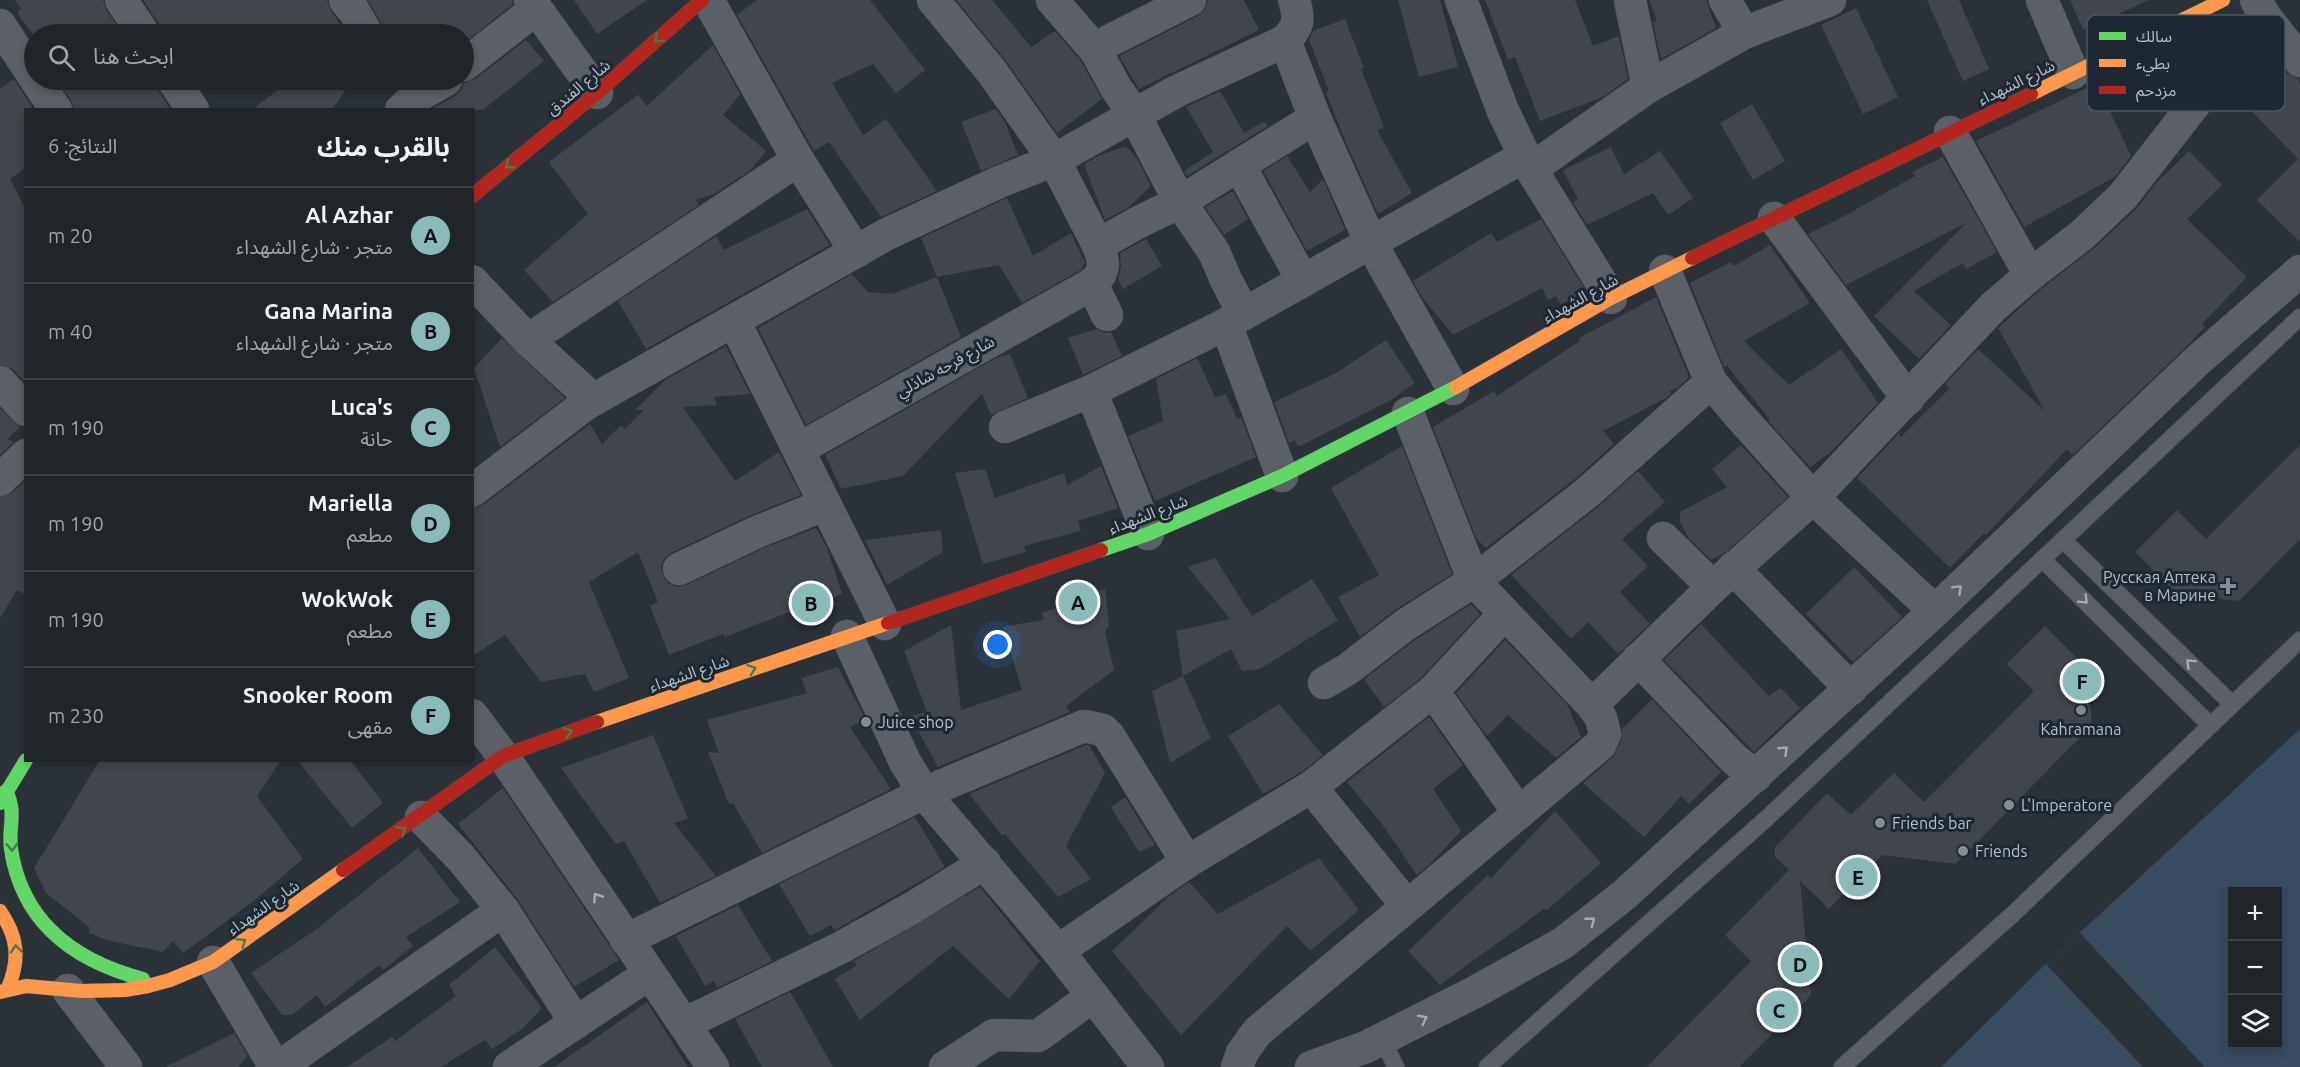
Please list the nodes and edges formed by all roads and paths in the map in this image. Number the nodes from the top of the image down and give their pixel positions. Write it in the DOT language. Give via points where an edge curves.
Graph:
graph roads {
  1 [pos="121,0"];
  2 [pos="345,0"];
  3 [pos="702,0"];
  4 [pos="708,0"];
  5 [pos="933,0"];
  6 [pos="1052,0"];
  7 [pos="1190,0"];
  8 [pos="1294,0"];
  9 [pos="1461,0"];
  10 [pos="1630,0"];
  11 [pos="1725,0"];
  12 [pos="1830,0"];
  13 [pos="2042,0"];
  14 [pos="2223,0"];
  15 [pos="533,4"];
  16 [pos="2192,15"];
  17 [pos="137,24"];
  18 [pos="361,24"];
  19 [pos="1744,33"];
  20 [pos="4,40"];
  21 [pos="1285,41"];
  22 [pos="2285,41"];
  23 [pos="1096,51"];
  24 [pos="474,56"];
  25 [pos="2300,61"];
  26 [pos="24,65"];
  27 [pos="2087,66"];
  28 [pos="2073,73"];
  29 [pos="1648,87"];
  30 [pos="43,90"];
  31 [pos="180,90"];
  32 [pos="427,90"];
  33 [pos="597,93"];
  34 [pos="409,99"];
  35 [pos="55,108"];
  36 [pos="192,108"];
  37 [pos="2185,111"];
  38 [pos="1134,114"];
  39 [pos="1315,118"];
  40 [pos="1950,132"];
  41 [pos="798,160"];
  42 [pos="1054,160"];
  43 [pos="1528,163"];
  44 [pos="1239,165"];
  45 [pos="475,187"];
  46 [pos="1180,202"];
  47 [pos="1774,218"];
  48 [pos="1371,243"];
  49 [pos="1098,245"];
  50 [pos="856,252"];
  51 [pos="1665,271"];
  52 [pos="2300,271"];
  53 [pos="2030,275"];
  54 [pos="1303,281"];
  55 [pos="474,283"];
  56 [pos="1092,284"];
  57 [pos="1611,298"];
  58 [pos="1107,315"];
  59 [pos="2300,317"];
  60 [pos="1235,319"];
  61 [pos="734,321"];
  62 [pos="528,340"];
  63 [pos="0,382"];
  64 [pos="1711,382"];
  65 [pos="1453,389"];
  66 [pos="1091,391"];
  67 [pos="1908,399"];
  68 [pos="586,404"];
  69 [pos="24,408"];
  70 [pos="1408,413"];
  71 [pos="1005,427"];
  72 [pos="799,449"];
  73 [pos="24,456"];
  74 [pos="1282,476"];
  75 [pos="0,480"];
  76 [pos="474,489"];
  77 [pos="1813,498"];
  78 [pos="825,505"];
  79 [pos="1148,534"];
  80 [pos="1663,538"];
  81 [pos="2062,540"];
  82 [pos="2042,558"];
  83 [pos="679,569"];
  84 [pos="1723,578"];
  85 [pos="1474,581"];
  86 [pos="1935,611"];
  87 [pos="1508,618"];
  88 [pos="885,624"];
  89 [pos="847,636"];
  90 [pos="2300,640"];
  91 [pos="1638,659"];
  92 [pos="1324,683"];
  93 [pos="1851,689"];
  94 [pos="1433,691"];
  95 [pos="2232,704"];
  96 [pos="1592,705"];
  97 [pos="474,718"];
  98 [pos="2211,725"];
  99 [pos="503,756"];
  100 [pos="25,762"];
  101 [pos="1756,776"];
  102 [pos="1311,787"];
  103 [pos="2,793"];
  104 [pos="924,793"];
  105 [pos="1519,813"];
  106 [pos="421,817"];
  107 [pos="1187,862"];
  108 [pos="985,863"];
  109 [pos="1407,906"];
  110 [pos="503,910"];
  111 [pos="0,911"];
  112 [pos="626,940"];
  113 [pos="1058,951"];
  114 [pos="213,962"];
  115 [pos="649,974"];
  116 [pos="172,980"];
  117 [pos="4,990"];
  118 [pos="68,990"];
  119 [pos="1093,996"];
  120 [pos="576,1023"];
  121 [pos="684,1024"];
  122 [pos="1382,1039"];
  123 [pos="1355,1060"];
  124 [pos="126,1067"];
  125 [pos="277,1067"];
  126 [pos="509,1067"];
  127 [pos="713,1067"];
  128 [pos="945,1067"];
  129 [pos="1148,1067"];
  130 [pos="1237,1067"];
  131 [pos="1311,1067"];
  132 [pos="1396,1067"];
  133 [pos="1487,1067"];
  134 [pos="1842,1067"];
  1 -- 17 [label="street"];
  2 -- 18 [label="street"];
  3 -- 33 [label="street, شارع الفندق, one-way"];
  4 -- 41 [label="street"];
  5 -- 42 [label="street" via="992,72"];
  6 -- 23 [label="street"];
  7 -- 23 [label="street"];
  8 -- 21 [label="street" via="1299,15 1295,30"];
  9 -- 43 [label="street" via="1503,111"];
  10 -- 29 [label="street"];
  11 -- 19 [label="street"];
  12 -- 19 [label="street"];
  13 -- 28 [label="street"];
  14 -- 16 [label="street, شارع الشهداء"];
  15 -- 24 [label="street"];
  15 -- 33 [label="street"];
  19 -- 29 [label="street"];
  20 -- 26 [label="street"];
  21 -- 38 [label="street"];
  21 -- 39 [label="street"];
  22 -- 25 [label="street"];
  23 -- 38 [label="street"];
  27 -- 28 [label="street, شارع الشهداء"];
  28 -- 40 [label="street, شارع الشهداء"];
  29 -- 43 [label="street"];
  30 -- 35 [label="street"];
  31 -- 36 [label="street"];
  32 -- 34 [label="street"];
  33 -- 45 [label="street, شارع الفندق, one-way"];
  37 -- 53 [label="street" via="2123,196 2082,235"];
  38 -- 42 [label="street"];
  38 -- 46 [label="street"];
  39 -- 44 [label="street"];
  39 -- 48 [label="street"];
  40 -- 47 [label="street, شارع الشهداء"];
  40 -- 53 [label="street"];
  41 -- 50 [label="street"];
  41 -- 62 [label="street"];
  42 -- 49 [label="street"];
  42 -- 50 [label="street" via="964,197"];
  43 -- 48 [label="street"];
  43 -- 57 [label="street"];
  44 -- 46 [label="street"];
  44 -- 54 [label="street"];
  46 -- 49 [label="street"];
  46 -- 60 [label="street" via="1214,252 1226,280"];
  47 -- 51 [label="street, شارع الشهداء"];
  47 -- 67 [label="street"];
  48 -- 54 [label="street"];
  48 -- 65 [label="street"];
  49 -- 56 [label="street" via="1104,268"];
  50 -- 61 [label="street"];
  51 -- 57 [label="street, شارع الشهداء"];
  51 -- 64 [label="street"];
  86 -- 52 [label="street, one-way" via="2197,361"];
  53 -- 67 [label="street" via="1994,307"];
  54 -- 60 [label="street"];
  55 -- 62 [label="street"];
  56 -- 58 [label="street"];
  56 -- 72 [label="street, شارع فرحه شاذلي"];
  57 -- 65 [label="street, شارع الشهداء"];
  59 -- 81 [label="lane"];
  60 -- 66 [label="street"];
  60 -- 74 [label="street"];
  61 -- 68 [label="street"];
  61 -- 72 [label="street"];
  62 -- 68 [label="street" via="585,392"];
  63 -- 69 [label="street"];
  64 -- 77 [label="street"];
  64 -- 85 [label="street" via="1588,492"];
  65 -- 70 [label="street, شارع الشهداء"];
  66 -- 71 [label="street"];
  66 -- 79 [label="street"];
  67 -- 77 [label="street"];
  68 -- 76 [label="street"];
  70 -- 74 [label="street, شارع الشهداء"];
  70 -- 85 [label="street"];
  72 -- 78 [label="street"];
  73 -- 75 [label="street"];
  74 -- 79 [label="street, شارع الشهداء"];
  77 -- 84 [label="street"];
  77 -- 86 [label="street"];
  78 -- 83 [label="street"];
  78 -- 88 [label="street"];
  79 -- 88 [label="street, شارع الشهداء"];
  80 -- 84 [label="street"];
  81 -- 82 [label="lane"];
  95 -- 81 [label="lane, one-way"];
  82 -- 98 [label="lane, one-way"];
  82 -- 133 [label="lane" via="1767,818"];
  84 -- 91 [label="street"];
  84 -- 93 [label="street"];
  85 -- 87 [label="street"];
  85 -- 92 [label="street"];
  86 -- 93 [label="street"];
  87 -- 94 [label="street" via="1496,623"];
  87 -- 96 [label="street"];
  88 -- 89 [label="street, شارع الشهداء"];
  99 -- 89 [label="street, شارع الشهداء, one-way"];
  89 -- 104 [label="street" via="905,762"];
  90 -- 95 [label="lane"];
  91 -- 96 [label="street"];
  91 -- 101 [label="street" via="1734,759"];
  101 -- 93 [label="street, one-way"];
  94 -- 102 [label="street"];
  94 -- 105 [label="street"];
  95 -- 98 [label="lane"];
  96 -- 105 [label="street" via="1605,734 1600,745"];
  97 -- 99 [label="street"];
  98 -- 134 [label="lane" via="2013,914"];
  99 -- 106 [label="street, شارع الشهداء"];
  112 -- 99 [label="street, one-way"];
  100 -- 103 [label="street"];
  122 -- 101 [label="street, one-way" via="1563,943 1624,895"];
  102 -- 107 [label="street"];
  102 -- 109 [label="street"];
  103 -- 116 [label="street, one-way" via="14,809 10,847 16,872 25,895 55,936 75,953 121,975"];
  104 -- 107 [label="street" via="1084,726 1103,730"];
  104 -- 108 [label="street"];
  104 -- 112 [label="street"];
  105 -- 109 [label="street"];
  106 -- 110 [label="street"];
  114 -- 106 [label="street, شارع الشهداء, one-way"];
  107 -- 113 [label="street"];
  108 -- 113 [label="street"];
  108 -- 121 [label="street" via="842,947"];
  109 -- 130 [label="street" via="1257,1032"];
  110 -- 120 [label="street"];
  110 -- 125 [label="street"];
  117 -- 111 [label="street, one-way" via="15,973 18,956 16,939"];
  112 -- 115 [label="street"];
  113 -- 119 [label="street"];
  114 -- 116 [label="street, شارع الشهداء"];
  114 -- 125 [label="street"];
  115 -- 120 [label="street"];
  115 -- 121 [label="street"];
  116 -- 118 [label="street, شارع الشهداء" via="127,990"];
  117 -- 118 [label="street, شارع الشهداء" via="27,984"];
  118 -- 124 [label="street"];
  119 -- 128 [label="street" via="1038,1036 994,1035"];
  119 -- 129 [label="street"];
  120 -- 126 [label="street"];
  121 -- 127 [label="street"];
  122 -- 123 [label="street"];
  122 -- 132 [label="lane"];
  123 -- 131 [label="street"];
}
